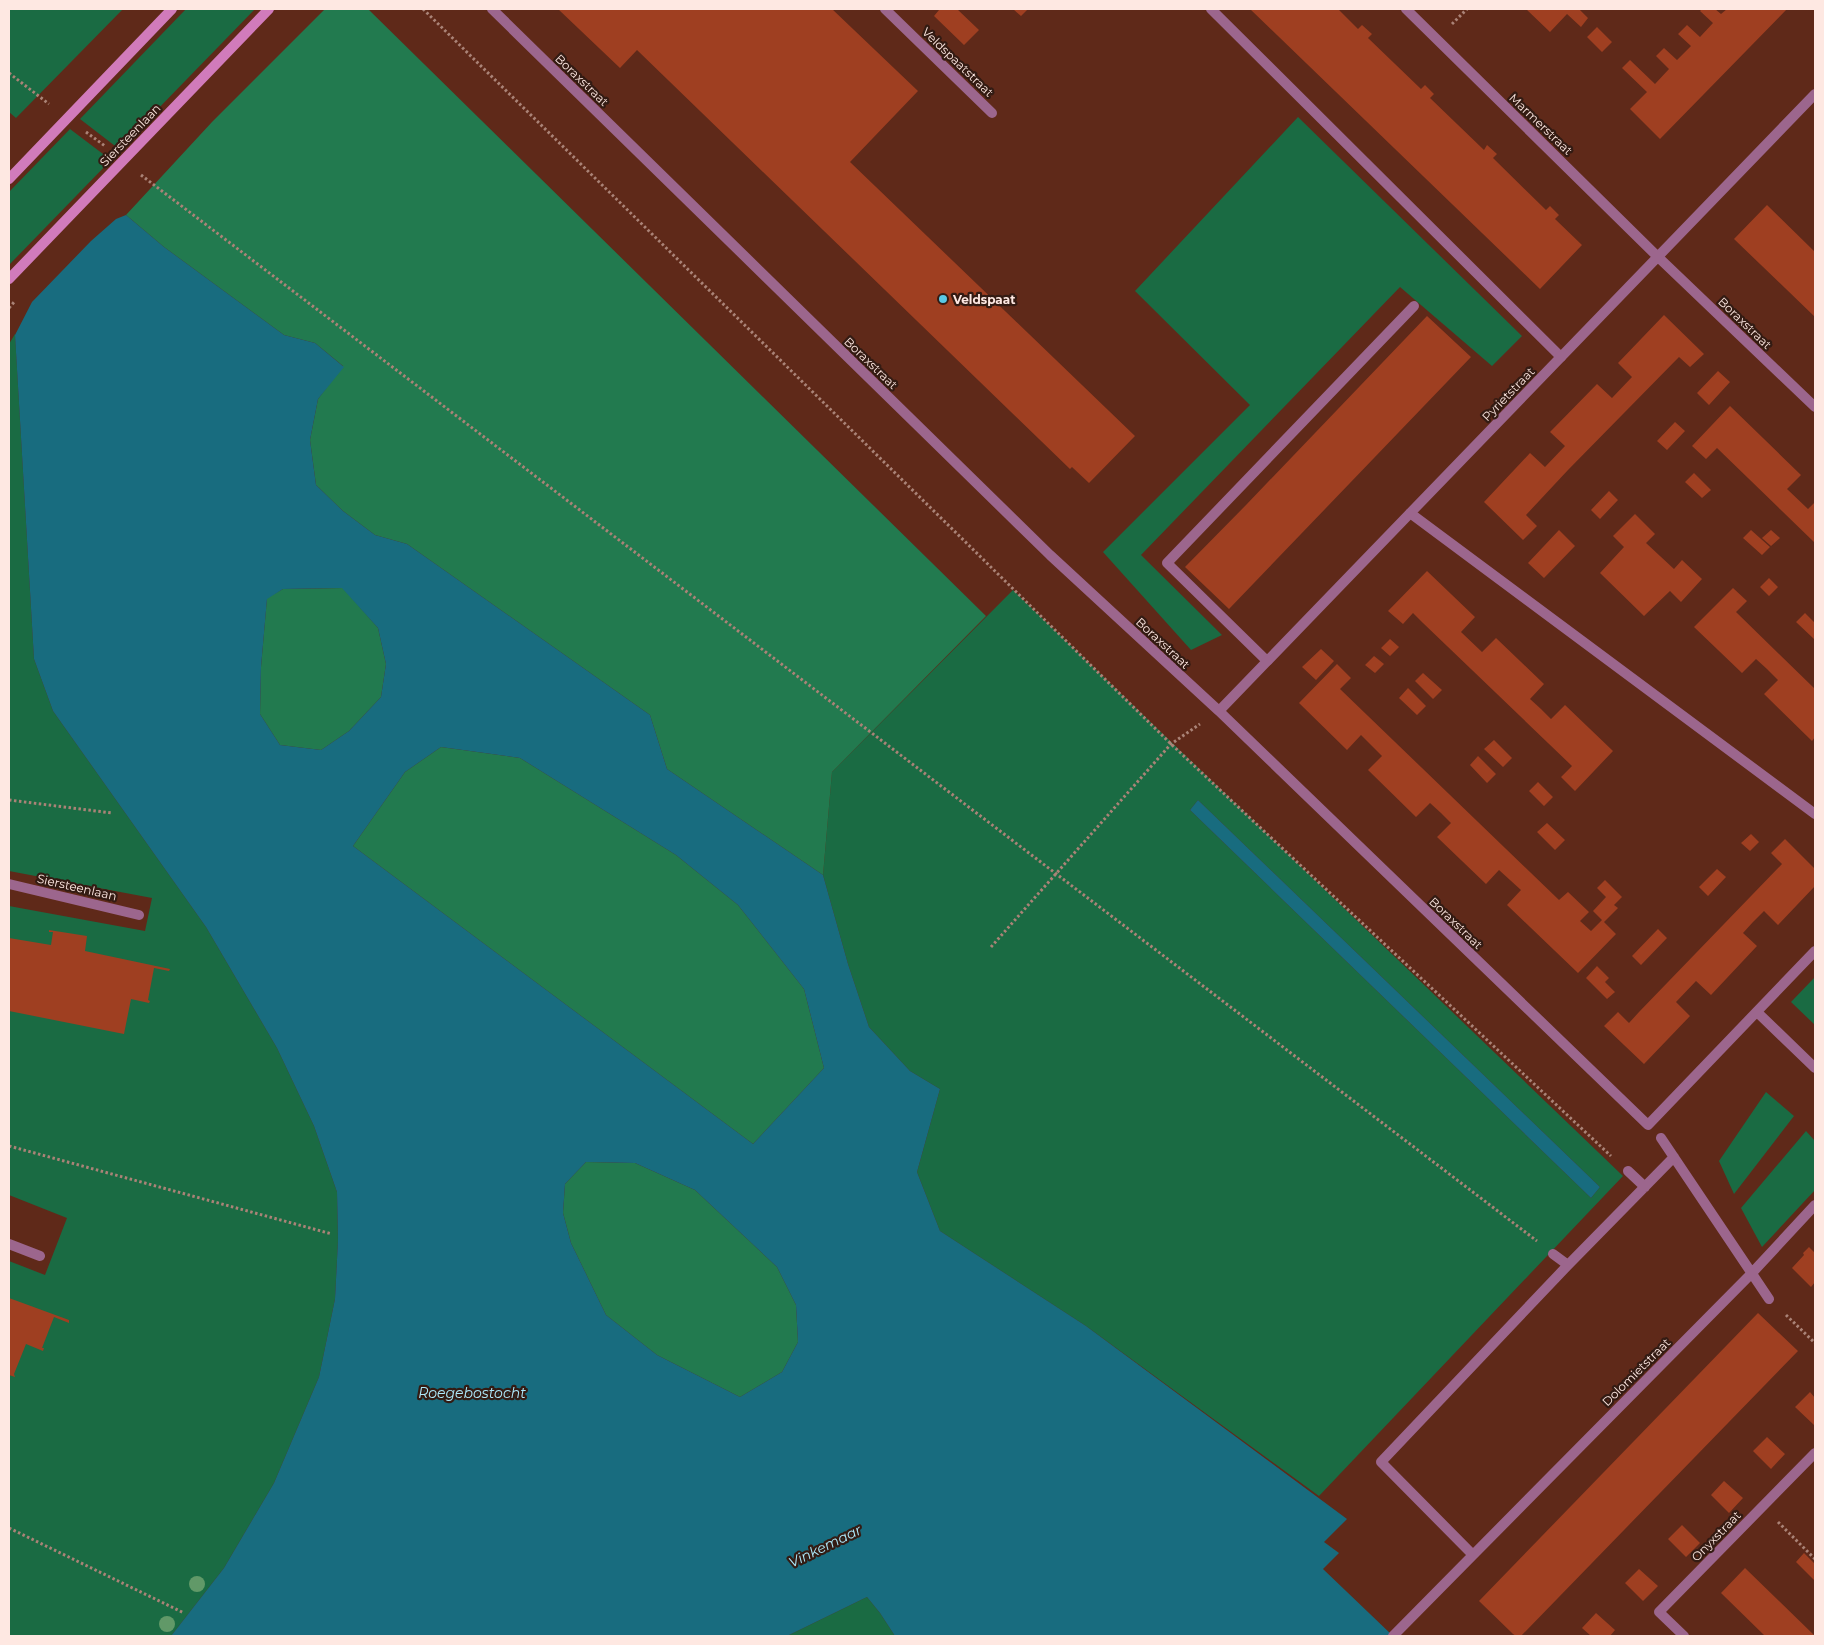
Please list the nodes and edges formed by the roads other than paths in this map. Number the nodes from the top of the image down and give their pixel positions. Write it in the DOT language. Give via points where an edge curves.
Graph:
graph roads {
  1 [pos="172,9"];
  2 [pos="269,9"];
  3 [pos="492,9"];
  4 [pos="885,9"];
  5 [pos="1211,9"];
  6 [pos="1406,9"];
  7 [pos="1815,94"];
  8 [pos="992,113"];
  9 [pos="9,180"];
  10 [pos="1658,257"];
  11 [pos="9,279"];
  12 [pos="1414,306"];
  13 [pos="1561,357"];
  14 [pos="1815,407"];
  15 [pos="1410,514"];
  16 [pos="1267,661"];
  17 [pos="1218,711"];
  18 [pos="1815,814"];
  19 [pos="9,884"];
  20 [pos="139,914"];
  21 [pos="1815,951"];
  22 [pos="1757,1012"];
  23 [pos="1815,1068"];
  24 [pos="1661,1138"];
  25 [pos="1674,1157"];
  26 [pos="1628,1171"];
  27 [pos="1645,1187"];
  28 [pos="1815,1205"];
  29 [pos="9,1244"];
  30 [pos="1553,1254"];
  31 [pos="40,1256"];
  32 [pos="1568,1265"];
  33 [pos="1752,1273"];
  34 [pos="1770,1299"];
  35 [pos="1815,1453"];
  36 [pos="1473,1555"];
  37 [pos="1394,1635"];
  38 [pos="1684,1636"];
  1 -- 9 [label="main road"];
  2 -- 11 [label="main road, Siersteenlaan"];
  3 -- 17 [label="street, Boraxstraat" via="1050,555"];
  4 -- 8 [label="street, Veldspaatstraat"];
  5 -- 13 [label="street"];
  6 -- 10 [label="street, Marmerstraat"];
  7 -- 10 [label="street, Pyrietstraat"];
  10 -- 13 [label="street, Pyrietstraat"];
  10 -- 14 [label="street, Boraxstraat"];
  12 -- 16 [label="street" via="1167,563"];
  13 -- 15 [label="street, Pyrietstraat"];
  15 -- 16 [label="street, Pyrietstraat"];
  15 -- 18 [label="street"];
  16 -- 17 [label="street, Pyrietstraat"];
  17 -- 22 [label="street, Boraxstraat" via="1648,1125"];
  19 -- 20 [label="street, Siersteenlaan"];
  21 -- 22 [label="street, Boraxstraat"];
  22 -- 23 [label="street"];
  24 -- 25 [label="street"];
  25 -- 27 [label="street"];
  25 -- 33 [label="street"];
  26 -- 27 [label="street"];
  27 -- 32 [label="street"];
  28 -- 33 [label="street, Dolomietstraat"];
  29 -- 31 [label="street"];
  30 -- 32 [label="street"];
  32 -- 36 [label="street" via="1381,1462"];
  33 -- 34 [label="street"];
  33 -- 36 [label="street, Dolomietstraat"];
  35 -- 38 [label="street, Onyxstraat" via="1659,1612"];
  36 -- 37 [label="street, Dolomietstraat"];
}
